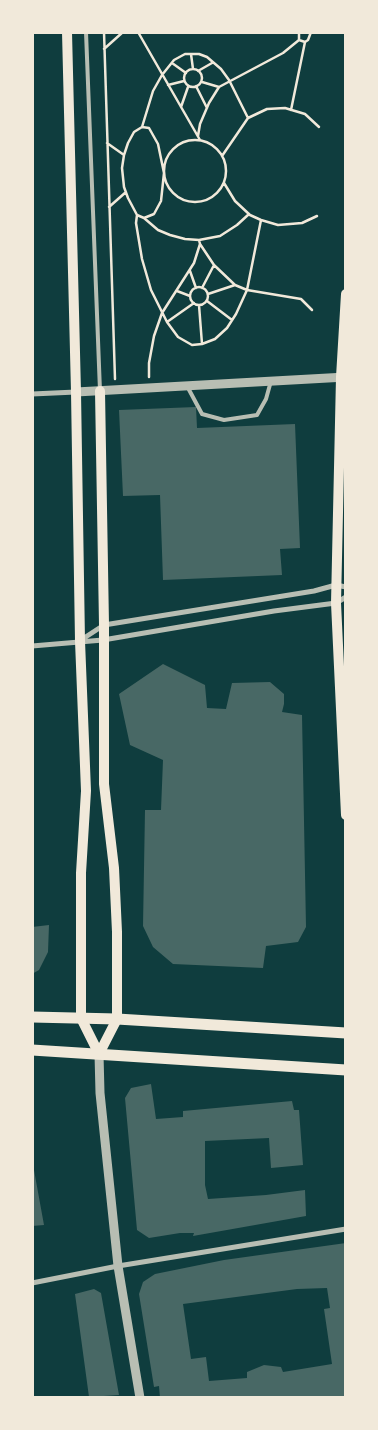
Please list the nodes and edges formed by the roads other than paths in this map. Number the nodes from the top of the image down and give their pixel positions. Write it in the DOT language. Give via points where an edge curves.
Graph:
graph roads {
  1 [pos="67,32"];
  2 [pos="73,32"];
  3 [pos="86,32"];
  4 [pos="67,52"];
  5 [pos="346,294"];
  6 [pos="343,377"];
  7 [pos="272,380"];
  8 [pos="187,386"];
  9 [pos="100,391"];
  10 [pos="76,392"];
  11 [pos="32,394"];
  12 [pos="341,586"];
  13 [pos="346,597"];
  14 [pos="336,603"];
  15 [pos="104,625"];
  16 [pos="103,640"];
  17 [pos="80,641"];
  18 [pos="32,646"];
  19 [pos="346,816"];
  20 [pos="32,1017"];
  21 [pos="81,1018"];
  22 [pos="117,1019"];
  23 [pos="346,1033"];
  24 [pos="32,1050"];
  25 [pos="99,1054"];
  26 [pos="346,1070"];
  27 [pos="346,1229"];
  28 [pos="118,1266"];
  29 [pos="32,1283"];
  30 [pos="140,1398"];
  1 -- 4 [label="main road"];
  2 -- 4 [label="main road"];
  3 -- 9 [label="lane"];
  4 -- 10 [label="main road"];
  5 -- 6 [label="main road"];
  6 -- 7 [label="street"];
  6 -- 12 [label="main road"];
  7 -- 8 [label="street"];
  7 -- 8 [label="lane" via="257,415 224,420 202,414"];
  8 -- 9 [label="street"];
  9 -- 10 [label="street"];
  9 -- 15 [label="main road"];
  10 -- 11 [label="street"];
  10 -- 17 [label="main road"];
  12 -- 14 [label="main road"];
  12 -- 15 [label="street"];
  13 -- 14 [label="street"];
  14 -- 16 [label="street"];
  14 -- 19 [label="main road"];
  15 -- 16 [label="main road"];
  15 -- 17 [label="street"];
  16 -- 17 [label="street"];
  16 -- 22 [label="main road" via="104,784 114,868"];
  17 -- 18 [label="street"];
  17 -- 21 [label="main road" via="86,791 81,873"];
  20 -- 21 [label="main road"];
  21 -- 22 [label="main road"];
  21 -- 25 [label="main road"];
  22 -- 23 [label="main road"];
  22 -- 25 [label="main road"];
  24 -- 25 [label="main road"];
  25 -- 26 [label="main road"];
  25 -- 28 [label="street"];
  27 -- 28 [label="street"];
  28 -- 29 [label="street"];
  28 -- 30 [label="street"];
}
